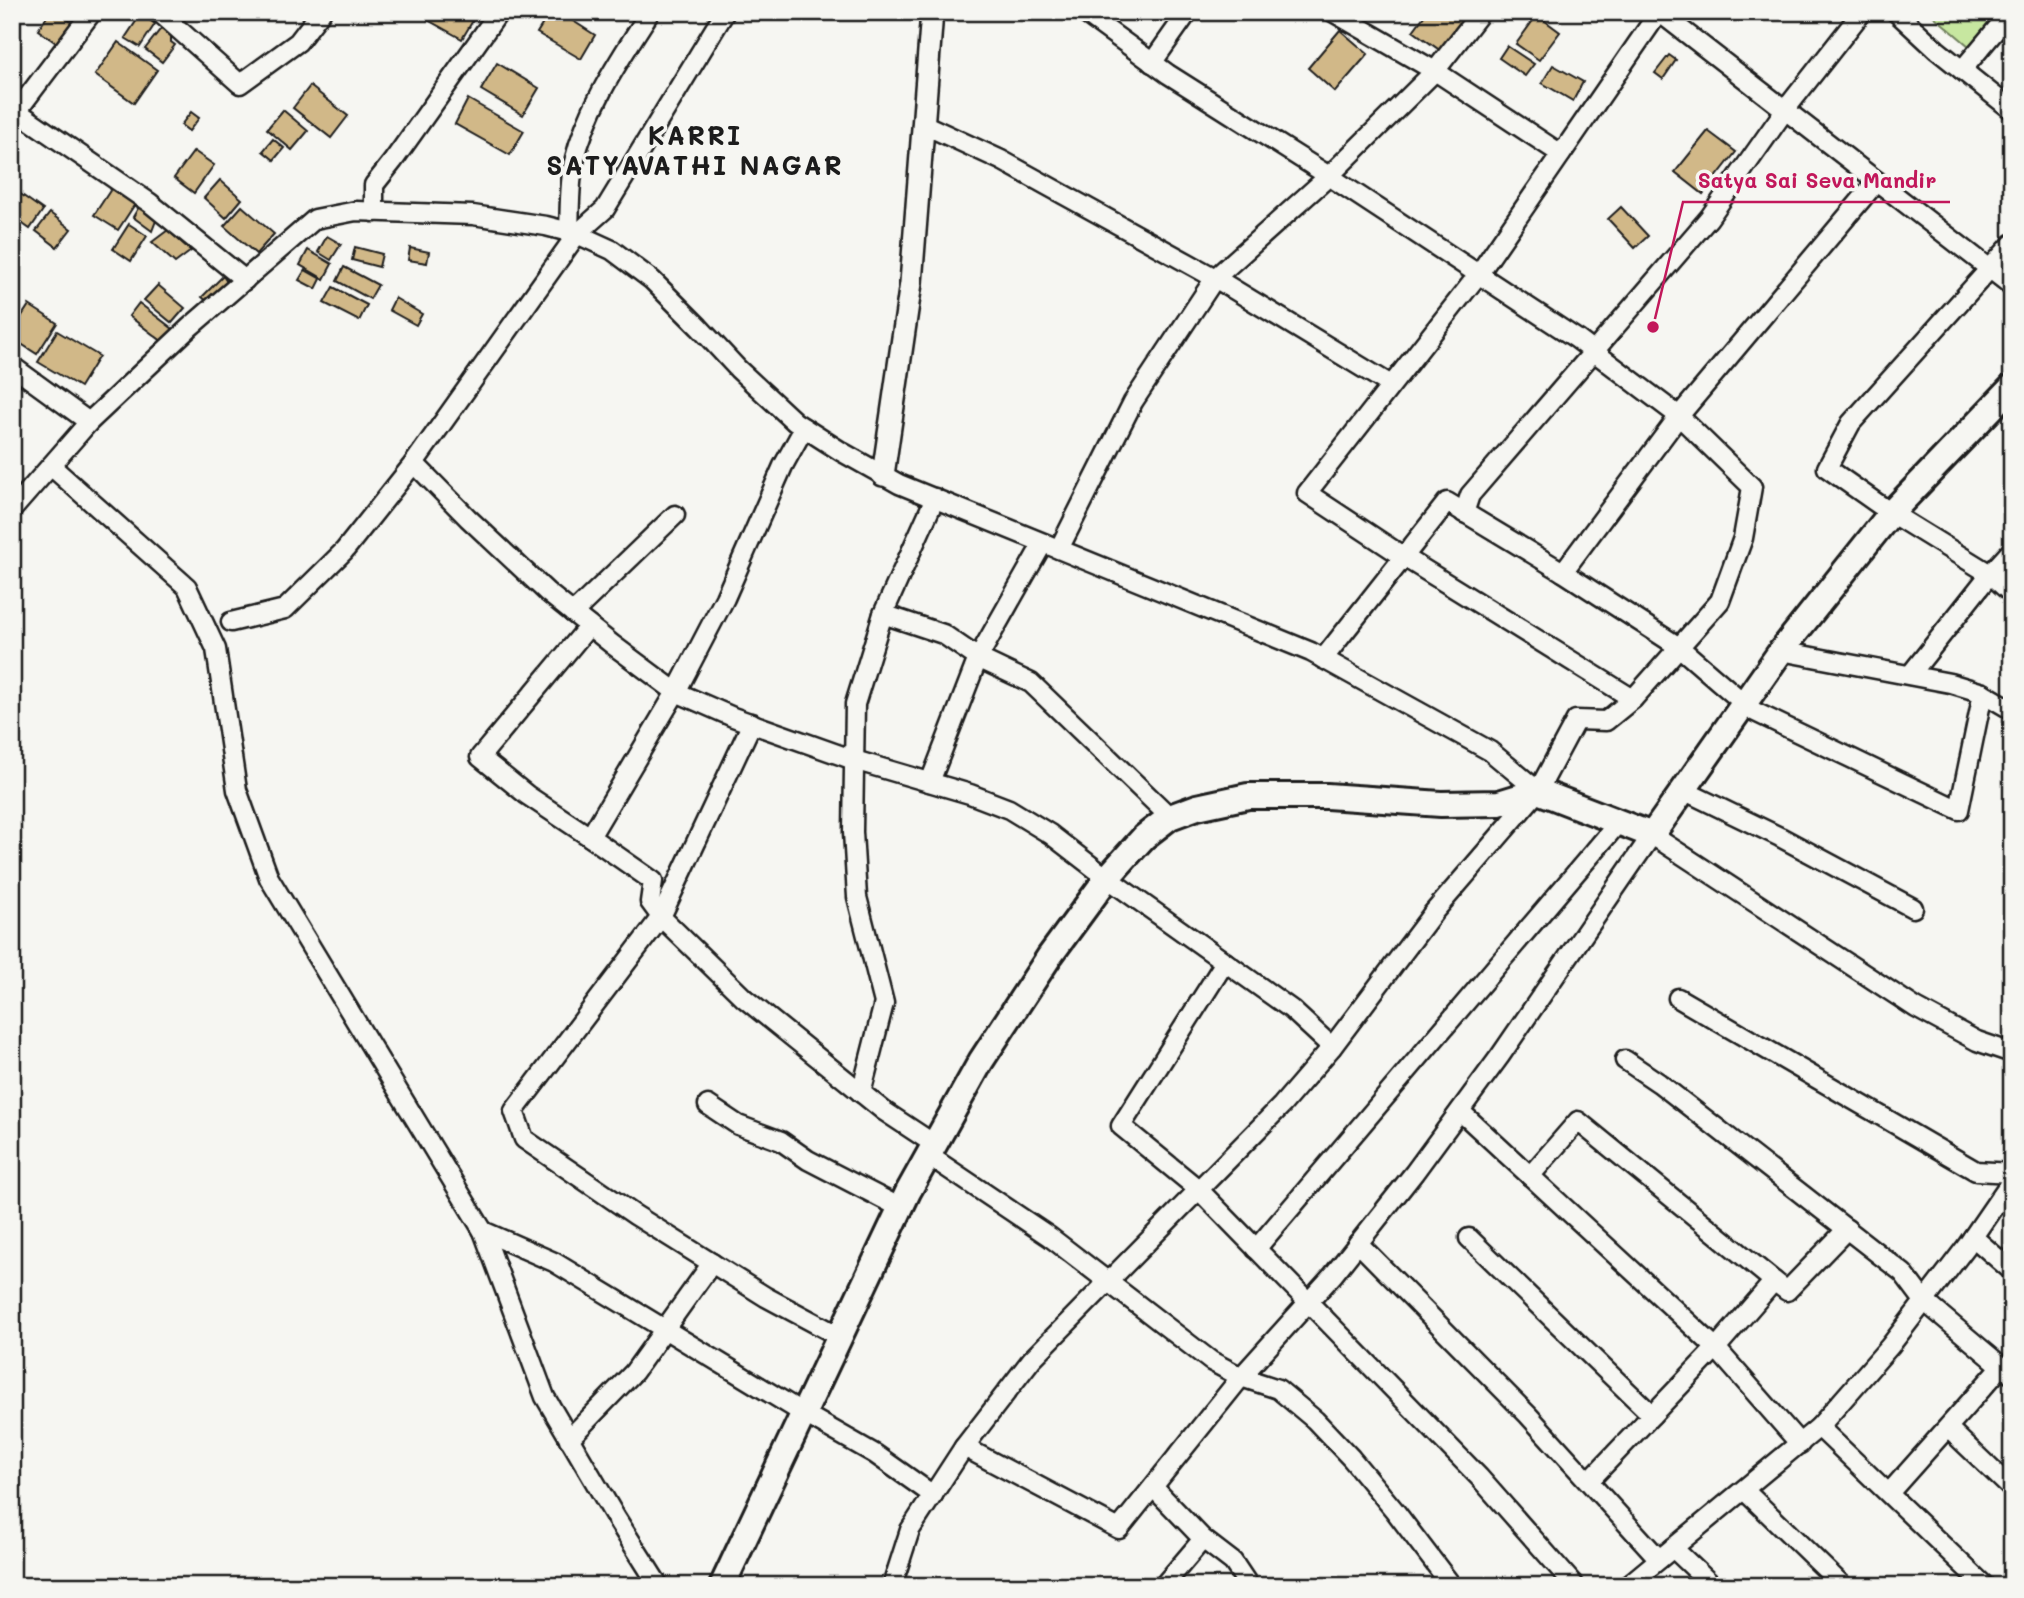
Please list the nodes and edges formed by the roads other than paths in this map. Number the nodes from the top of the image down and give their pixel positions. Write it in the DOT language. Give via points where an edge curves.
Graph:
graph roads {
  1 [pos="92,12"];
  2 [pos="159,12"];
  3 [pos="321,12"];
  4 [pos="499,12"];
  5 [pos="650,12"];
  6 [pos="725,12"];
  7 [pos="932,12"];
  8 [pos="1083,12"];
  9 [pos="1188,12"];
  10 [pos="1333,12"];
  11 [pos="1481,12"];
  12 [pos="1659,12"];
  13 [pos="1862,12"];
  14 [pos="1896,12"];
  15 [pos="2011,12"];
  16 [pos="1152,62"];
  17 [pos="1962,70"];
  18 [pos="1435,71"];
  19 [pos="15,109"];
  20 [pos="1785,110"];
  21 [pos="2012,110"];
  22 [pos="923,124"];
  23 [pos="1561,154"];
  24 [pos="1329,176"];
  25 [pos="1877,181"];
  26 [pos="374,212"];
  27 [pos="573,233"];
  28 [pos="2012,244"];
  29 [pos="1991,268"];
  30 [pos="1478,275"];
  31 [pos="1215,278"];
  32 [pos="245,280"];
  33 [pos="2012,286"];
  34 [pos="1593,351"];
  35 [pos="12,366"];
  36 [pos="1391,385"];
  37 [pos="2012,387"];
  38 [pos="1679,416"];
  39 [pos="89,422"];
  40 [pos="804,428"];
  41 [pos="414,463"];
  42 [pos="51,466"];
  43 [pos="883,475"];
  44 [pos="935,499"];
  45 [pos="12,510"];
  46 [pos="1464,513"];
  47 [pos="1891,513"];
  48 [pos="675,515"];
  49 [pos="1051,546"];
  50 [pos="2012,550"];
  51 [pos="1404,556"];
  52 [pos="1563,572"];
  53 [pos="1990,574"];
  54 [pos="2012,594"];
  55 [pos="573,613"];
  56 [pos="883,614"];
  57 [pos="231,622"];
  58 [pos="589,626"];
  59 [pos="1679,647"];
  60 [pos="1781,651"];
  61 [pos="978,657"];
  62 [pos="1323,659"];
  63 [pos="1910,675"];
  64 [pos="676,692"];
  65 [pos="1983,693"];
  66 [pos="1633,699"];
  67 [pos="1744,704"];
  68 [pos="2012,710"];
  69 [pos="752,723"];
  70 [pos="854,760"];
  71 [pos="930,782"];
  72 [pos="1684,790"];
  73 [pos="1538,791"];
  74 [pos="1170,817"];
  75 [pos="1619,822"];
  76 [pos="1652,835"];
  77 [pos="590,837"];
  78 [pos="1107,878"];
  79 [pos="1913,908"];
  80 [pos="661,917"];
  81 [pos="1225,962"];
  82 [pos="1678,998"];
  83 [pos="1332,1046"];
  84 [pos="2012,1053"];
  85 [pos="1625,1060"];
  86 [pos="862,1093"];
  87 [pos="708,1105"];
  88 [pos="1460,1111"];
  89 [pos="931,1150"];
  90 [pos="2012,1173"];
  91 [pos="1530,1176"];
  92 [pos="2012,1180"];
  93 [pos="1198,1189"];
  94 [pos="901,1208"];
  95 [pos="1847,1229"];
  96 [pos="483,1230"];
  97 [pos="1973,1237"];
  98 [pos="1469,1238"];
  99 [pos="1358,1243"];
  100 [pos="1256,1249"];
  101 [pos="712,1263"];
  102 [pos="2012,1271"];
  103 [pos="1774,1280"];
  104 [pos="1109,1283"];
  105 [pos="1924,1301"];
  106 [pos="1308,1303"];
  107 [pos="664,1329"];
  108 [pos="839,1336"];
  109 [pos="1716,1348"];
  110 [pos="2007,1371"];
  111 [pos="1241,1377"];
  112 [pos="803,1413"];
  113 [pos="1652,1415"];
  114 [pos="1819,1427"];
  115 [pos="1948,1428"];
  116 [pos="569,1439"];
  117 [pos="1800,1444"];
  118 [pos="964,1447"];
  119 [pos="1589,1481"];
  120 [pos="1153,1487"];
  121 [pos="2012,1489"];
  122 [pos="1744,1490"];
  123 [pos="1889,1493"];
  124 [pos="933,1495"];
  125 [pos="1203,1539"];
  126 [pos="1666,1553"];
  127 [pos="660,1586"];
  128 [pos="722,1586"];
  129 [pos="892,1586"];
  130 [pos="1163,1586"];
  131 [pos="1249,1586"];
  132 [pos="1452,1586"];
  133 [pos="1575,1586"];
  134 [pos="1627,1586"];
  135 [pos="1713,1586"];
  136 [pos="1843,1586"];
  137 [pos="1985,1586"];
  1 -- 19 [label="street"];
  2 -- 3 [label="street" via="240,84 298,42"];
  4 -- 26 [label="street" via="374,185"];
  5 -- 27 [label="street" via="614,68 584,128 573,164"];
  6 -- 27 [label="street" via="605,209"];
  7 -- 22 [label="street"];
  8 -- 16 [label="street"];
  9 -- 16 [label="street"];
  10 -- 18 [label="street"];
  11 -- 18 [label="street"];
  12 -- 20 [label="street"];
  12 -- 23 [label="street"];
  13 -- 20 [label="street"];
  14 -- 17 [label="street"];
  15 -- 17 [label="street"];
  16 -- 24 [label="street"];
  17 -- 21 [label="street"];
  18 -- 23 [label="street"];
  18 -- 24 [label="street"];
  19 -- 32 [label="street" via="150,203"];
  20 -- 25 [label="street"];
  20 -- 34 [label="street" via="1709,218"];
  22 -- 31 [label="street" via="1001,160"];
  22 -- 43 [label="street" via="911,283"];
  23 -- 30 [label="street"];
  24 -- 30 [label="street"];
  24 -- 31 [label="street"];
  25 -- 29 [label="street"];
  25 -- 38 [label="street"];
  26 -- 27 [label="street" via="473,215"];
  26 -- 32 [label="street" via="315,219"];
  27 -- 40 [label="street" via="612,250 652,280 738,369"];
  27 -- 41 [label="street"];
  28 -- 29 [label="street"];
  29 -- 33 [label="street"];
  29 -- 47 [label="street" via="1852,422 1826,468"];
  30 -- 34 [label="street"];
  30 -- 36 [label="street"];
  31 -- 36 [label="street"];
  31 -- 49 [label="street" via="1133,402"];
  32 -- 39 [label="street"];
  34 -- 38 [label="street"];
  34 -- 46 [label="street" via="1470,495"];
  35 -- 39 [label="street"];
  36 -- 51 [label="street" via="1307,493"];
  37 -- 47 [label="main road"];
  38 -- 52 [label="street"];
  38 -- 59 [label="street" via="1752,487 1743,538 1720,601"];
  39 -- 42 [label="street"];
  40 -- 43 [label="street"];
  40 -- 64 [label="street"];
  41 -- 55 [label="street"];
  41 -- 57 [label="street" via="344,551 285,609"];
  42 -- 45 [label="street"];
  42 -- 96 [label="street" via="187,587 216,649 237,790 269,878"];
  43 -- 44 [label="street"];
  44 -- 49 [label="street"];
  44 -- 56 [label="street"];
  46 -- 51 [label="street" via="1447,502"];
  46 -- 52 [label="street"];
  47 -- 53 [label="street"];
  47 -- 60 [label="main road"];
  48 -- 55 [label="street"];
  49 -- 61 [label="street"];
  49 -- 62 [label="street"];
  50 -- 53 [label="street"];
  51 -- 62 [label="street"];
  51 -- 66 [label="street"];
  52 -- 59 [label="street"];
  53 -- 54 [label="street"];
  53 -- 63 [label="street"];
  55 -- 58 [label="street"];
  56 -- 61 [label="street" via="943,634"];
  56 -- 70 [label="street" via="855,704"];
  58 -- 64 [label="street"];
  58 -- 77 [label="street" via="480,757"];
  59 -- 66 [label="street"];
  59 -- 67 [label="street"];
  60 -- 63 [label="street"];
  60 -- 67 [label="main road"];
  61 -- 71 [label="street"];
  61 -- 74 [label="street" via="1031,683"];
  62 -- 73 [label="street" via="1490,751"];
  63 -- 65 [label="street"];
  64 -- 69 [label="street"];
  64 -- 77 [label="street"];
  65 -- 67 [label="street" via="1959,810"];
  65 -- 68 [label="street"];
  66 -- 73 [label="street" via="1606,721 1576,720"];
  67 -- 72 [label="main road"];
  69 -- 70 [label="street"];
  69 -- 80 [label="street"];
  70 -- 71 [label="street"];
  70 -- 86 [label="street" via="857,897 884,1003"];
  71 -- 78 [label="street" via="1009,808"];
  72 -- 76 [label="main road"];
  72 -- 79 [label="street"];
  73 -- 74 [label="main road" via="1499,803 1248,796"];
  73 -- 75 [label="main road"];
  73 -- 83 [label="street" via="1433,913"];
  74 -- 78 [label="main road" via="1144,837"];
  75 -- 76 [label="main road"];
  75 -- 100 [label="street"];
  76 -- 84 [label="street" via="1916,1008 1977,1041"];
  76 -- 88 [label="street"];
  77 -- 80 [label="street" via="653,881 650,902"];
  78 -- 81 [label="street"];
  78 -- 89 [label="main road" via="981,1061"];
  80 -- 86 [label="street" via="744,998"];
  80 -- 101 [label="street" via="514,1111 524,1139"];
  81 -- 83 [label="street" via="1292,1009"];
  81 -- 93 [label="street" via="1121,1126"];
  82 -- 90 [label="street" via="1976,1171"];
  83 -- 93 [label="street" via="1282,1105"];
  85 -- 95 [label="street"];
  86 -- 89 [label="street"];
  87 -- 94 [label="street" via="738,1125 781,1141"];
  88 -- 91 [label="street"];
  88 -- 99 [label="street"];
  89 -- 94 [label="main road"];
  89 -- 104 [label="street"];
  91 -- 103 [label="street" via="1578,1121"];
  91 -- 109 [label="street"];
  92 -- 97 [label="street"];
  93 -- 100 [label="street"];
  93 -- 104 [label="street"];
  94 -- 108 [label="main road"];
  95 -- 103 [label="street" via="1787,1290"];
  95 -- 105 [label="street" via="1903,1273"];
  96 -- 107 [label="street" via="554,1262"];
  96 -- 116 [label="street" via="545,1397"];
  97 -- 102 [label="street"];
  97 -- 105 [label="street"];
  98 -- 113 [label="street"];
  99 -- 106 [label="street"];
  99 -- 119 [label="street"];
  100 -- 106 [label="street"];
  101 -- 107 [label="street"];
  101 -- 108 [label="street"];
  103 -- 109 [label="street"];
  104 -- 111 [label="street" via="1211,1361"];
  104 -- 118 [label="street" via="1032,1359"];
  105 -- 110 [label="street"];
  105 -- 114 [label="street"];
  106 -- 111 [label="street"];
  106 -- 133 [label="street" via="1479,1477"];
  107 -- 112 [label="street"];
  107 -- 116 [label="street" via="634,1372"];
  108 -- 112 [label="main road"];
  109 -- 113 [label="street"];
  109 -- 117 [label="street"];
  110 -- 115 [label="street"];
  111 -- 120 [label="street"];
  111 -- 132 [label="street" via="1278,1389 1315,1420 1369,1479"];
  112 -- 124 [label="street" via="875,1454"];
  112 -- 128 [label="main road"];
  113 -- 119 [label="street"];
  114 -- 117 [label="street"];
  114 -- 123 [label="street"];
  115 -- 121 [label="street"];
  115 -- 123 [label="street"];
  116 -- 127 [label="street"];
  117 -- 122 [label="street"];
  118 -- 120 [label="street" via="1119,1529"];
  118 -- 124 [label="street"];
  119 -- 126 [label="street"];
  120 -- 125 [label="street"];
  122 -- 126 [label="street"];
  122 -- 136 [label="street"];
  123 -- 137 [label="street"];
  124 -- 129 [label="street" via="910,1530"];
  125 -- 130 [label="street"];
  125 -- 131 [label="street" via="1233,1562"];
  126 -- 134 [label="street"];
  126 -- 135 [label="street"];
}
